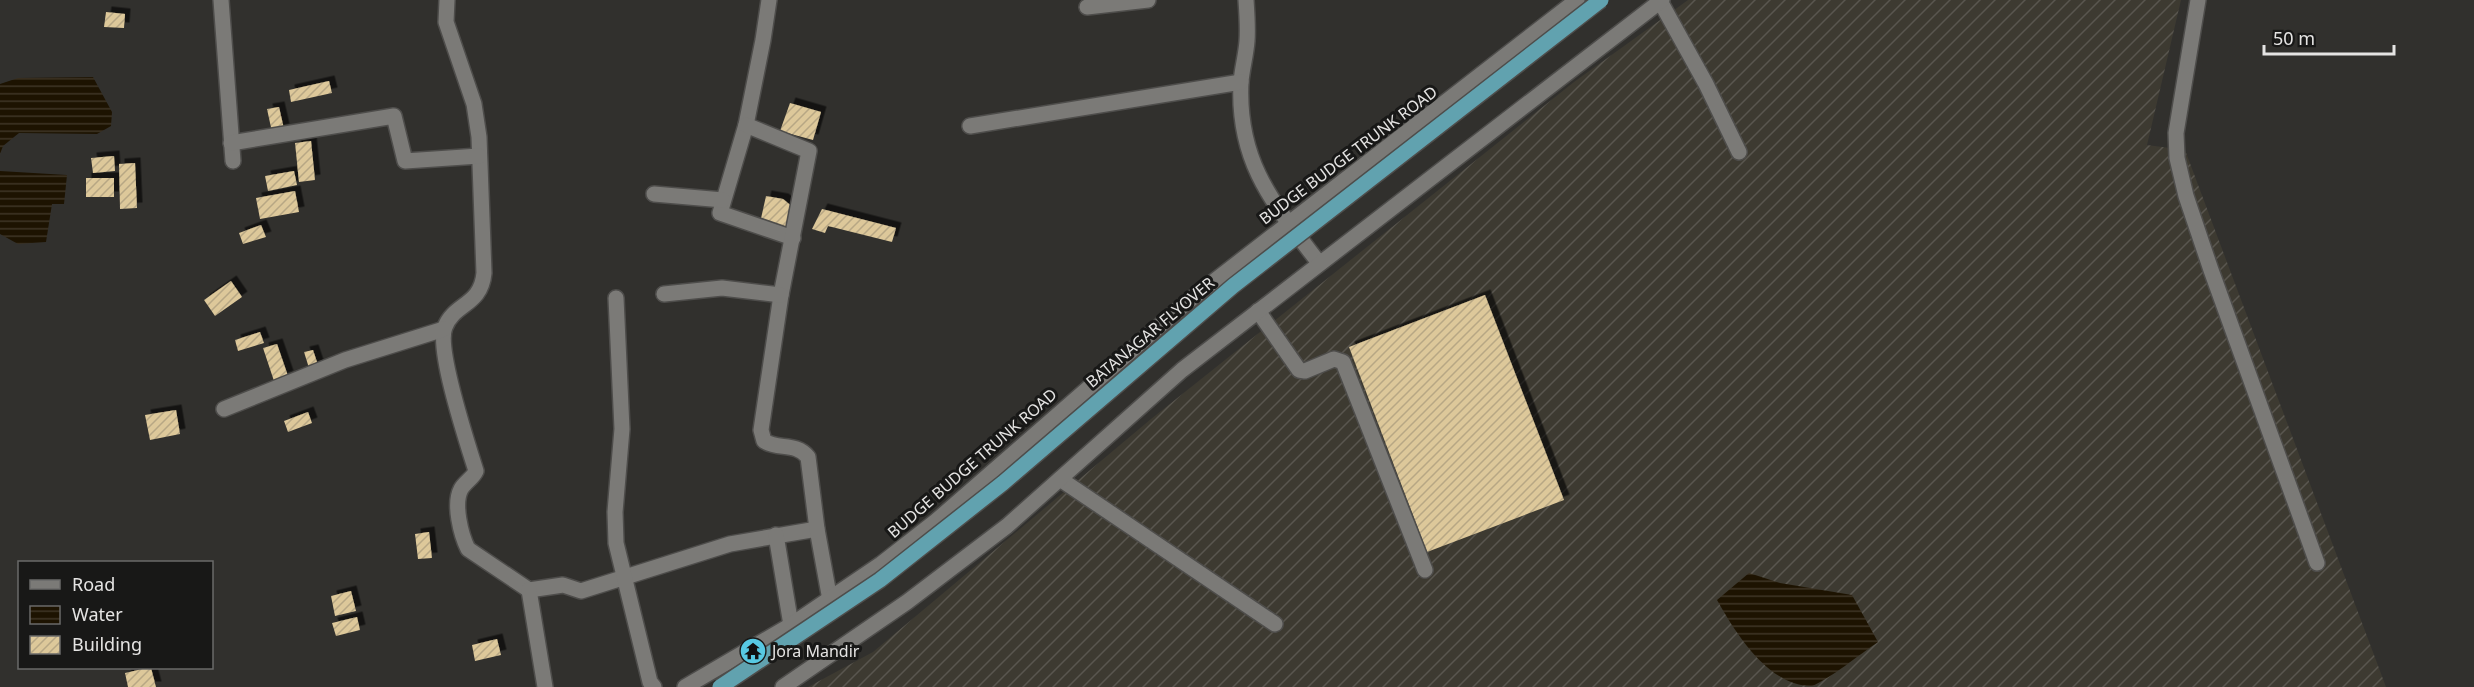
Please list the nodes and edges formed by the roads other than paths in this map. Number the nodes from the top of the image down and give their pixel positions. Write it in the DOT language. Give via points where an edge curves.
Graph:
graph roads {
  1 [pos="221,0"];
  2 [pos="447,0"];
  3 [pos="769,0"];
  4 [pos="1148,0"];
  5 [pos="1246,0"];
  6 [pos="1577,0"];
  7 [pos="1601,0"];
  8 [pos="2198,0"];
  9 [pos="1661,1"];
  10 [pos="1087,8"];
  11 [pos="1241,82"];
  12 [pos="746,125"];
  13 [pos="970,126"];
  14 [pos="231,142"];
  15 [pos="1739,152"];
  16 [pos="479,156"];
  17 [pos="233,161"];
  18 [pos="654,194"];
  19 [pos="723,200"];
  20 [pos="1288,222"];
  21 [pos="794,238"];
  22 [pos="1319,263"];
  23 [pos="664,294"];
  24 [pos="781,295"];
  25 [pos="616,298"];
  26 [pos="1258,311"];
  27 [pos="444,329"];
  28 [pos="224,409"];
  29 [pos="1060,479"];
  30 [pos="817,529"];
  31 [pos="776,535"];
  32 [pos="2317,563"];
  33 [pos="1425,570"];
  34 [pos="626,578"];
  35 [pos="528,590"];
  36 [pos="830,600"];
  37 [pos="1275,624"];
  38 [pos="790,625"];
  39 [pos="545,687"];
  40 [pos="654,687"];
  41 [pos="685,687"];
  42 [pos="720,687"];
  43 [pos="783,687"];
  1 -- 14 [label="street"];
  2 -- 16 [label="street" via="446,22 474,104"];
  3 -- 12 [label="street"];
  4 -- 10 [label="street"];
  5 -- 11 [label="street" via="1247,39"];
  6 -- 20 [label="street, BUDGE BUDGE TRUNK ROAD"];
  7 -- 42 [label="main road, BATANAGAR FLYOVER, bridge" via="1233,286 1003,483 880,580"];
  8 -- 32 [label="street" via="2176,133 2177,158 2207,260"];
  9 -- 15 [label="street"];
  9 -- 22 [label="street"];
  11 -- 13 [label="street"];
  11 -- 20 [label="street" via="1244,135 1250,160"];
  12 -- 19 [label="street"];
  12 -- 21 [label="street" via="809,151"];
  14 -- 16 [label="street" via="394,116 405,161"];
  14 -- 17 [label="street"];
  16 -- 27 [label="street" via="483,283 480,292 449,319"];
  18 -- 19 [label="street"];
  19 -- 21 [label="street" via="720,213"];
  20 -- 22 [label="street"];
  20 -- 36 [label="street, BUDGE BUDGE TRUNK ROAD" via="1186,303 936,521"];
  21 -- 24 [label="street"];
  22 -- 26 [label="street"];
  23 -- 24 [label="street" via="722,288"];
  24 -- 30 [label="street" via="762,436 769,444 796,448 808,457"];
  25 -- 34 [label="street" via="622,429 615,526"];
  26 -- 29 [label="street" via="1182,370"];
  26 -- 33 [label="street" via="1299,370 1334,359 1343,362"];
  27 -- 28 [label="street" via="345,360"];
  27 -- 35 [label="street" via="449,372 476,471 458,497 464,540 476,556"];
  29 -- 37 [label="street"];
  29 -- 43 [label="street" via="1007,526 907,602"];
  30 -- 31 [label="street"];
  30 -- 36 [label="street"];
  31 -- 34 [label="street" via="730,544"];
  31 -- 38 [label="street"];
  34 -- 35 [label="street" via="580,591 563,585"];
  34 -- 40 [label="street" via="648,676"];
  35 -- 39 [label="street"];
  36 -- 38 [label="street, BUDGE BUDGE TRUNK ROAD"];
  38 -- 41 [label="street, BUDGE BUDGE TRUNK ROAD"];
}
